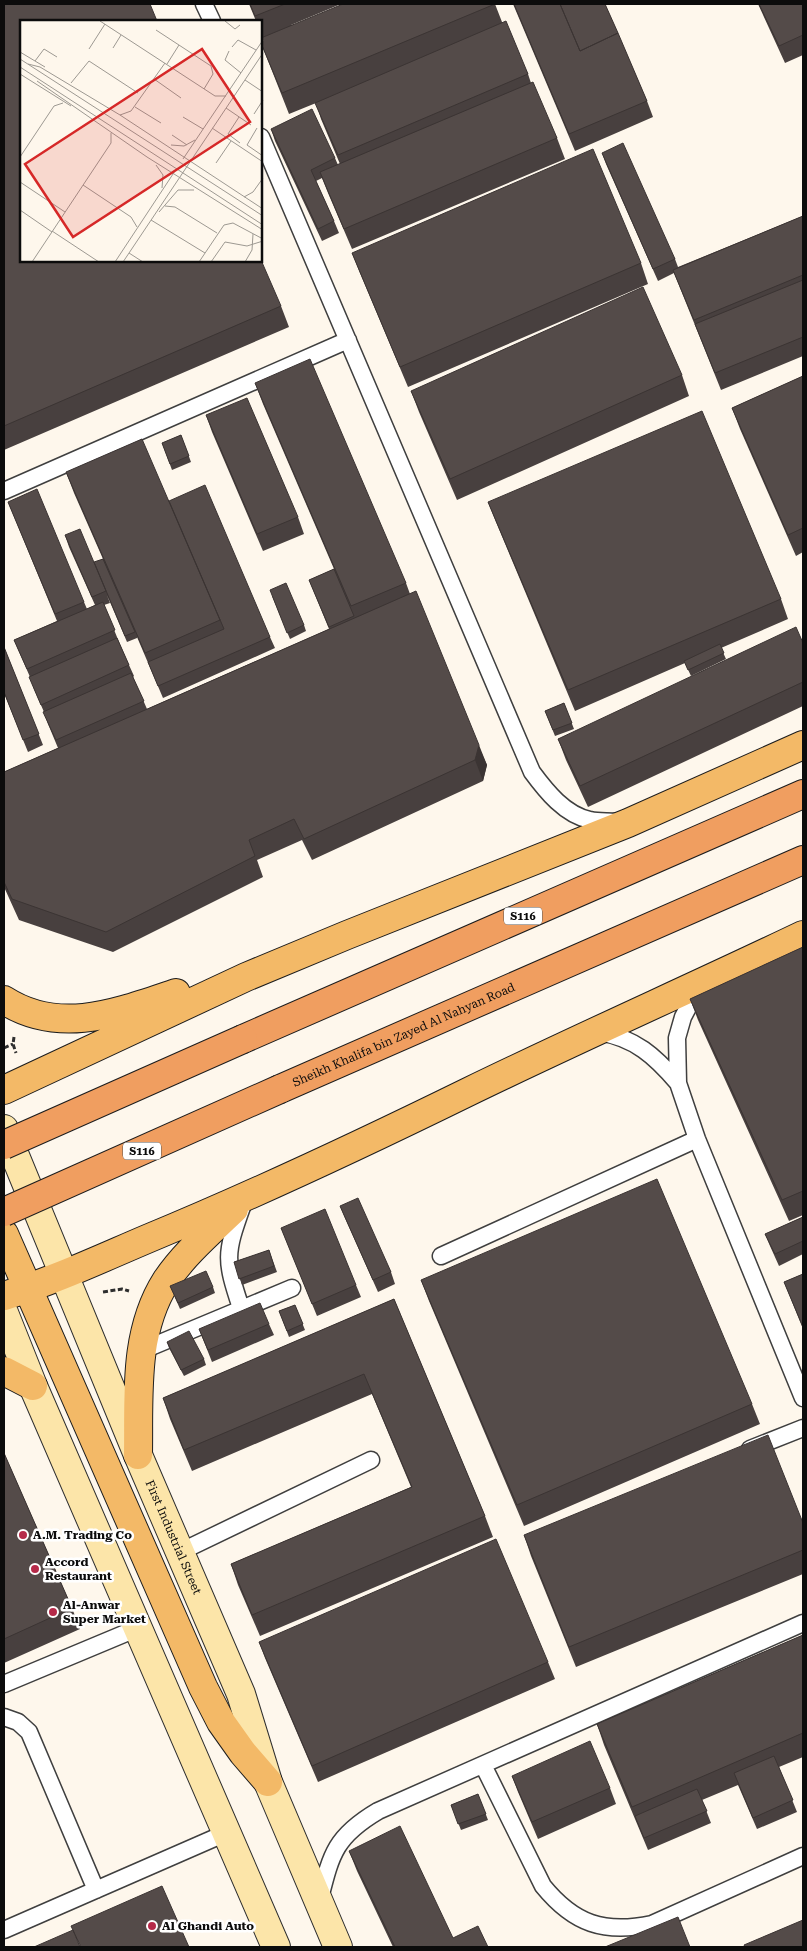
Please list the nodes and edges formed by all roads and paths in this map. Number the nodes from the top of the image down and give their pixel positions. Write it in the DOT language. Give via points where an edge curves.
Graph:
graph roads {
  1 [pos="204,4"];
  2 [pos="212,20"];
  3 [pos="262,138"];
  4 [pos="348,340"];
  5 [pos="4,491"];
  6 [pos="803,745"];
  7 [pos="803,794"];
  8 [pos="628,823"];
  9 [pos="803,860"];
  10 [pos="803,935"];
  11 [pos="246,977"];
  12 [pos="707,981"];
  13 [pos="4,1000"];
  14 [pos="594,1032"];
  15 [pos="13,1044"];
  16 [pos="4,1048"];
  17 [pos="678,1083"];
  18 [pos="4,1090"];
  19 [pos="4,1129"];
  20 [pos="697,1139"];
  21 [pos="4,1145"];
  22 [pos="245,1198"];
  23 [pos="4,1212"];
  24 [pos="4,1234"];
  25 [pos="441,1256"];
  26 [pos="64,1275"];
  27 [pos="292,1288"];
  28 [pos="122,1289"];
  29 [pos="16,1292"];
  30 [pos="99,1292"];
  31 [pos="241,1308"];
  32 [pos="4,1313"];
  33 [pos="141,1351"];
  34 [pos="4,1371"];
  35 [pos="33,1386"];
  36 [pos="803,1398"];
  37 [pos="803,1428"];
  38 [pos="740,1453"];
  39 [pos="138,1456"];
  40 [pos="371,1460"];
  41 [pos="180,1552"];
  42 [pos="803,1623"];
  43 [pos="138,1628"];
  44 [pos="4,1684"];
  45 [pos="4,1718"];
  46 [pos="483,1765"];
  47 [pos="268,1782"];
  48 [pos="226,1833"];
  49 [pos="803,1856"];
  50 [pos="96,1890"];
  51 [pos="318,1904"];
  52 [pos="4,1930"];
  53 [pos="276,1947"];
  54 [pos="338,1947"];
  1 -- 2 [label="lane"];
  3 -- 4 [label="lane"];
  4 -- 5 [label="lane"];
  4 -- 8 [label="lane" via="532,772 550,794 572,812 588,820"];
  6 -- 8 [label="main road"];
  7 -- 21 [label="highway, S116, bridge"];
  8 -- 11 [label="main road"];
  9 -- 23 [label="highway, Sheikh Khalifa bin Zayed Al Nahyan Road / S116, bridge"];
  10 -- 12 [label="main road"];
  11 -- 13 [label="main road" via="198,986 136,1007 88,1018 39,1016"];
  11 -- 18 [label="main road"];
  12 -- 14 [label="main road"];
  12 -- 17 [label="lane" via="683,1017 677,1038"];
  14 -- 17 [label="lane" via="616,1035 640,1046"];
  14 -- 22 [label="main road"];
  15 -- 16 [label="path"];
  17 -- 20 [label="lane"];
  19 -- 26 [label="main road, First Industrial Street"];
  20 -- 25 [label="lane"];
  20 -- 36 [label="lane"];
  22 -- 26 [label="main road"];
  22 -- 31 [label="lane" via="228,1249 230,1273"];
  22 -- 33 [label="main road" via="166,1281 147,1322"];
  24 -- 29 [label="main road"];
  26 -- 29 [label="main road"];
  26 -- 39 [label="main road, First Industrial Street"];
  27 -- 31 [label="lane"];
  28 -- 30 [label="path"];
  29 -- 47 [label="main road" via="221,1722"];
  31 -- 33 [label="lane"];
  32 -- 35 [label="main road"];
  33 -- 39 [label="main road"];
  34 -- 35 [label="main road"];
  35 -- 43 [label="main road"];
  37 -- 38 [label="lane"];
  39 -- 41 [label="main road, First Industrial Street"];
  40 -- 41 [label="lane"];
  41 -- 47 [label="main road, First Industrial Street" via="241,1694"];
  42 -- 46 [label="lane"];
  43 -- 44 [label="lane"];
  43 -- 48 [label="main road"];
  45 -- 50 [label="lane" via="18,1722 29,1732"];
  46 -- 49 [label="lane" via="543,1886 572,1915 591,1924 611,1928 652,1924"];
  46 -- 51 [label="lane" via="357,1823 341,1840 330,1860"];
  47 -- 51 [label="main road, First Industrial Street"];
  48 -- 50 [label="lane"];
  48 -- 53 [label="main road"];
  50 -- 52 [label="lane"];
  51 -- 54 [label="main road, First Industrial Street"];
}
